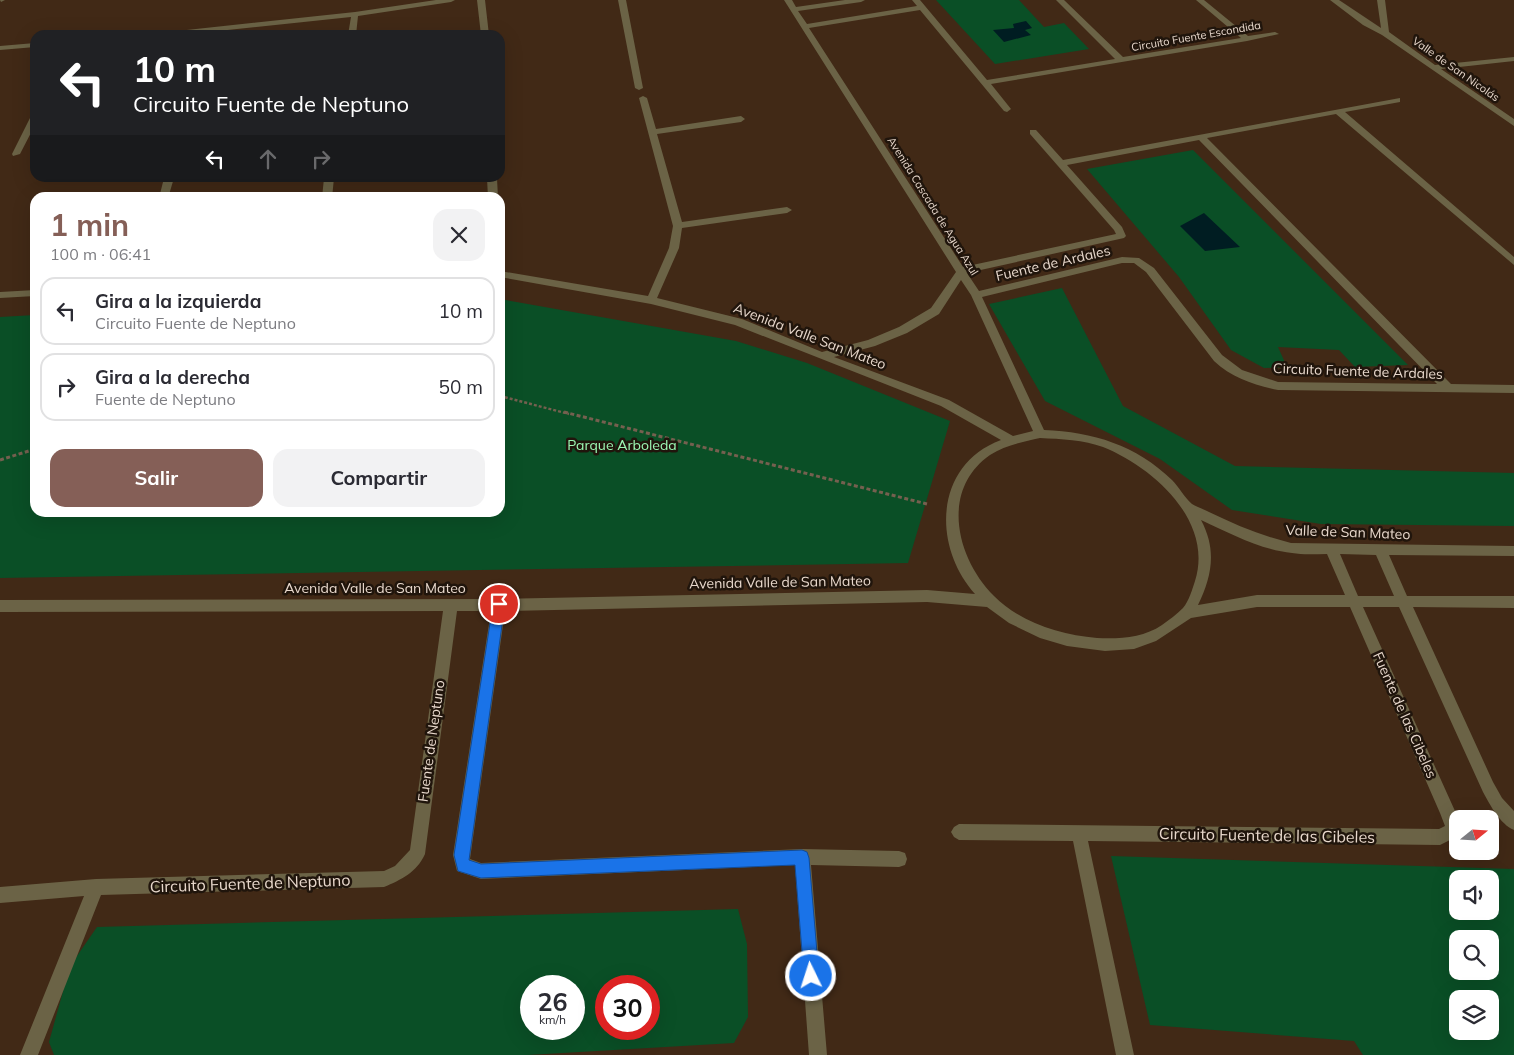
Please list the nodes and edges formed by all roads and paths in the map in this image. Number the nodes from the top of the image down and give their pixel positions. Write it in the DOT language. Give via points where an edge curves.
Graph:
graph roads {
  1 [pos="451,0"];
  2 [pos="481,0"];
  3 [pos="622,0"];
  4 [pos="788,0"];
  5 [pos="861,0"];
  6 [pos="916,0"];
  7 [pos="1060,0"];
  8 [pos="1200,0"];
  9 [pos="1334,0"];
  10 [pos="1381,0"];
  11 [pos="922,8"];
  12 [pos="794,9"];
  13 [pos="355,14"];
  14 [pos="806,26"];
  15 [pos="231,30"];
  16 [pos="353,30"];
  17 [pos="484,30"];
  18 [pos="1385,33"];
  19 [pos="1275,34"];
  20 [pos="1247,38"];
  21 [pos="30,45"];
  22 [pos="0,48"];
  23 [pos="1514,59"];
  24 [pos="1121,60"];
  25 [pos="1435,68"];
  26 [pos="985,83"];
  27 [pos="639,88"];
  28 [pos="643,98"];
  29 [pos="1397,100"];
  30 [pos="1007,109"];
  31 [pos="1338,111"];
  32 [pos="741,119"];
  33 [pos="1514,123"];
  34 [pos="30,126"];
  35 [pos="654,132"];
  36 [pos="1033,132"];
  37 [pos="1201,137"];
  38 [pos="16,154"];
  39 [pos="1062,163"];
  40 [pos="787,210"];
  41 [pos="678,226"];
  42 [pos="1136,260"];
  43 [pos="1514,262"];
  44 [pos="962,271"];
  45 [pos="505,275"];
  46 [pos="30,293"];
  47 [pos="976,294"];
  48 [pos="0,295"];
  49 [pos="651,300"];
  50 [pos="821,356"];
  51 [pos="1448,388"];
  52 [pos="1514,389"];
  53 [pos="505,397"];
  54 [pos="1040,434"];
  55 [pos="1010,440"];
  56 [pos="30,451"];
  57 [pos="0,460"];
  58 [pos="1189,508"];
  59 [pos="950,510"];
  60 [pos="1331,549"];
  61 [pos="1380,550"];
  62 [pos="1514,552"];
  63 [pos="990,601"];
  64 [pos="1354,602"];
  65 [pos="1405,602"];
  66 [pos="1514,602"];
  67 [pos="451,604"];
  68 [pos="499,604"];
  69 [pos="0,606"];
  70 [pos="1187,613"];
  71 [pos="1449,817"];
  72 [pos="1513,822"];
  73 [pos="959,832"];
  74 [pos="1449,832"];
  75 [pos="1079,833"];
  76 [pos="802,858"];
  77 [pos="899,859"];
  78 [pos="401,872"];
  79 [pos="96,887"];
  80 [pos="0,894"];
  81 [pos="29,1055"];
  82 [pos="818,1055"];
  83 [pos="1125,1055"];
  1 -- 13 [label="street"];
  2 -- 17 [label="street"];
  3 -- 27 [label="street"];
  4 -- 12 [label="street, Avenida Cascada de Agua Azul"];
  5 -- 12 [label="street"];
  6 -- 11 [label="street"];
  7 -- 24 [label="street, Circuito Fuente Escondida"];
  8 -- 20 [label="street"];
  9 -- 18 [label="street, Valle de San Nicolás"];
  10 -- 18 [label="street"];
  11 -- 14 [label="street"];
  11 -- 26 [label="street"];
  12 -- 14 [label="street, Avenida Cascada de Agua Azul"];
  13 -- 15 [label="street"];
  13 -- 16 [label="street"];
  14 -- 44 [label="street, Avenida Cascada de Agua Azul"];
  18 -- 25 [label="street, Valle de San Nicolás"];
  19 -- 20 [label="street, Circuito Fuente Escondida"];
  20 -- 24 [label="street, Circuito Fuente Escondida"];
  21 -- 22 [label="street"];
  23 -- 25 [label="street"];
  24 -- 26 [label="street, Circuito Fuente Escondida"];
  25 -- 33 [label="street, Valle de San Nicolás"];
  26 -- 30 [label="street"];
  28 -- 35 [label="street"];
  29 -- 31 [label="street"];
  31 -- 37 [label="street"];
  31 -- 43 [label="street"];
  32 -- 35 [label="street"];
  34 -- 38 [label="street"];
  35 -- 41 [label="street"];
  36 -- 39 [label="street"];
  37 -- 39 [label="street"];
  37 -- 51 [label="street"];
  39 -- 44 [label="street, Fuente de Ardales" via="1121,236"];
  40 -- 41 [label="street"];
  41 -- 49 [label="street" via="674,248"];
  42 -- 47 [label="street, Fuente de Ardales" via="1122,260"];
  42 -- 51 [label="street, Circuito Fuente de Ardales" via="1150,270 1218,358 1242,376 1278,386"];
  44 -- 47 [label="street, Avenida Cascada de Agua Azul"];
  44 -- 50 [label="street" via="935,311 903,330 871,343"];
  45 -- 49 [label="street, Avenida Valle San Mateo"];
  46 -- 48 [label="street"];
  47 -- 54 [label="street, Avenida Cascada de Agua Azul"];
  49 -- 50 [label="street, Avenida Valle San Mateo" via="738,322"];
  50 -- 55 [label="street, Avenida Valle San Mateo" via="946,403"];
  51 -- 52 [label="street, Circuito Fuente de Ardales"];
  53 -- 59 [label="path"];
  54 -- 55 [label="street"];
  54 -- 58 [label="street" via="1074,436 1107,444 1139,460 1167,482"];
  55 -- 59 [label="street" via="981,456 960,479"];
  56 -- 57 [label="path"];
  58 -- 60 [label="street, Valle de San Mateo" via="1268,543 1291,548"];
  58 -- 70 [label="street" via="1204,544 1204,581"];
  59 -- 63 [label="street" via="952,538 964,567"];
  60 -- 61 [label="street, Valle de San Mateo"];
  60 -- 64 [label="street, Fuente de las Cibeles"];
  61 -- 62 [label="street, Valle de San Mateo"];
  61 -- 65 [label="street"];
  63 -- 68 [label="street, Avenida Valle de San Mateo" via="909,596"];
  63 -- 70 [label="street" via="1028,626 1072,643 1118,646 1158,636"];
  64 -- 65 [label="street"];
  64 -- 70 [label="street" via="1257,601"];
  64 -- 71 [label="street, Fuente de las Cibeles"];
  65 -- 66 [label="street"];
  65 -- 72 [label="street" via="1488,787"];
  67 -- 68 [label="street, Avenida Valle de San Mateo"];
  67 -- 69 [label="street, Avenida Valle de San Mateo"];
  67 -- 78 [label="street, Fuente de Neptuno" via="417,854"];
  68 -- 76 [label="street" via="461,855 463,866 481,871"];
  73 -- 75 [label="street, Circuito Fuente de las Cibeles"];
  74 -- 75 [label="street, Circuito Fuente de las Cibeles" via="1440,836"];
  75 -- 83 [label="street"];
  76 -- 77 [label="street"];
  76 -- 82 [label="street"];
  78 -- 79 [label="street, Circuito Fuente de Neptuno" via="384,879"];
  79 -- 80 [label="street, Circuito Fuente de Neptuno"];
  79 -- 81 [label="street"];
}
